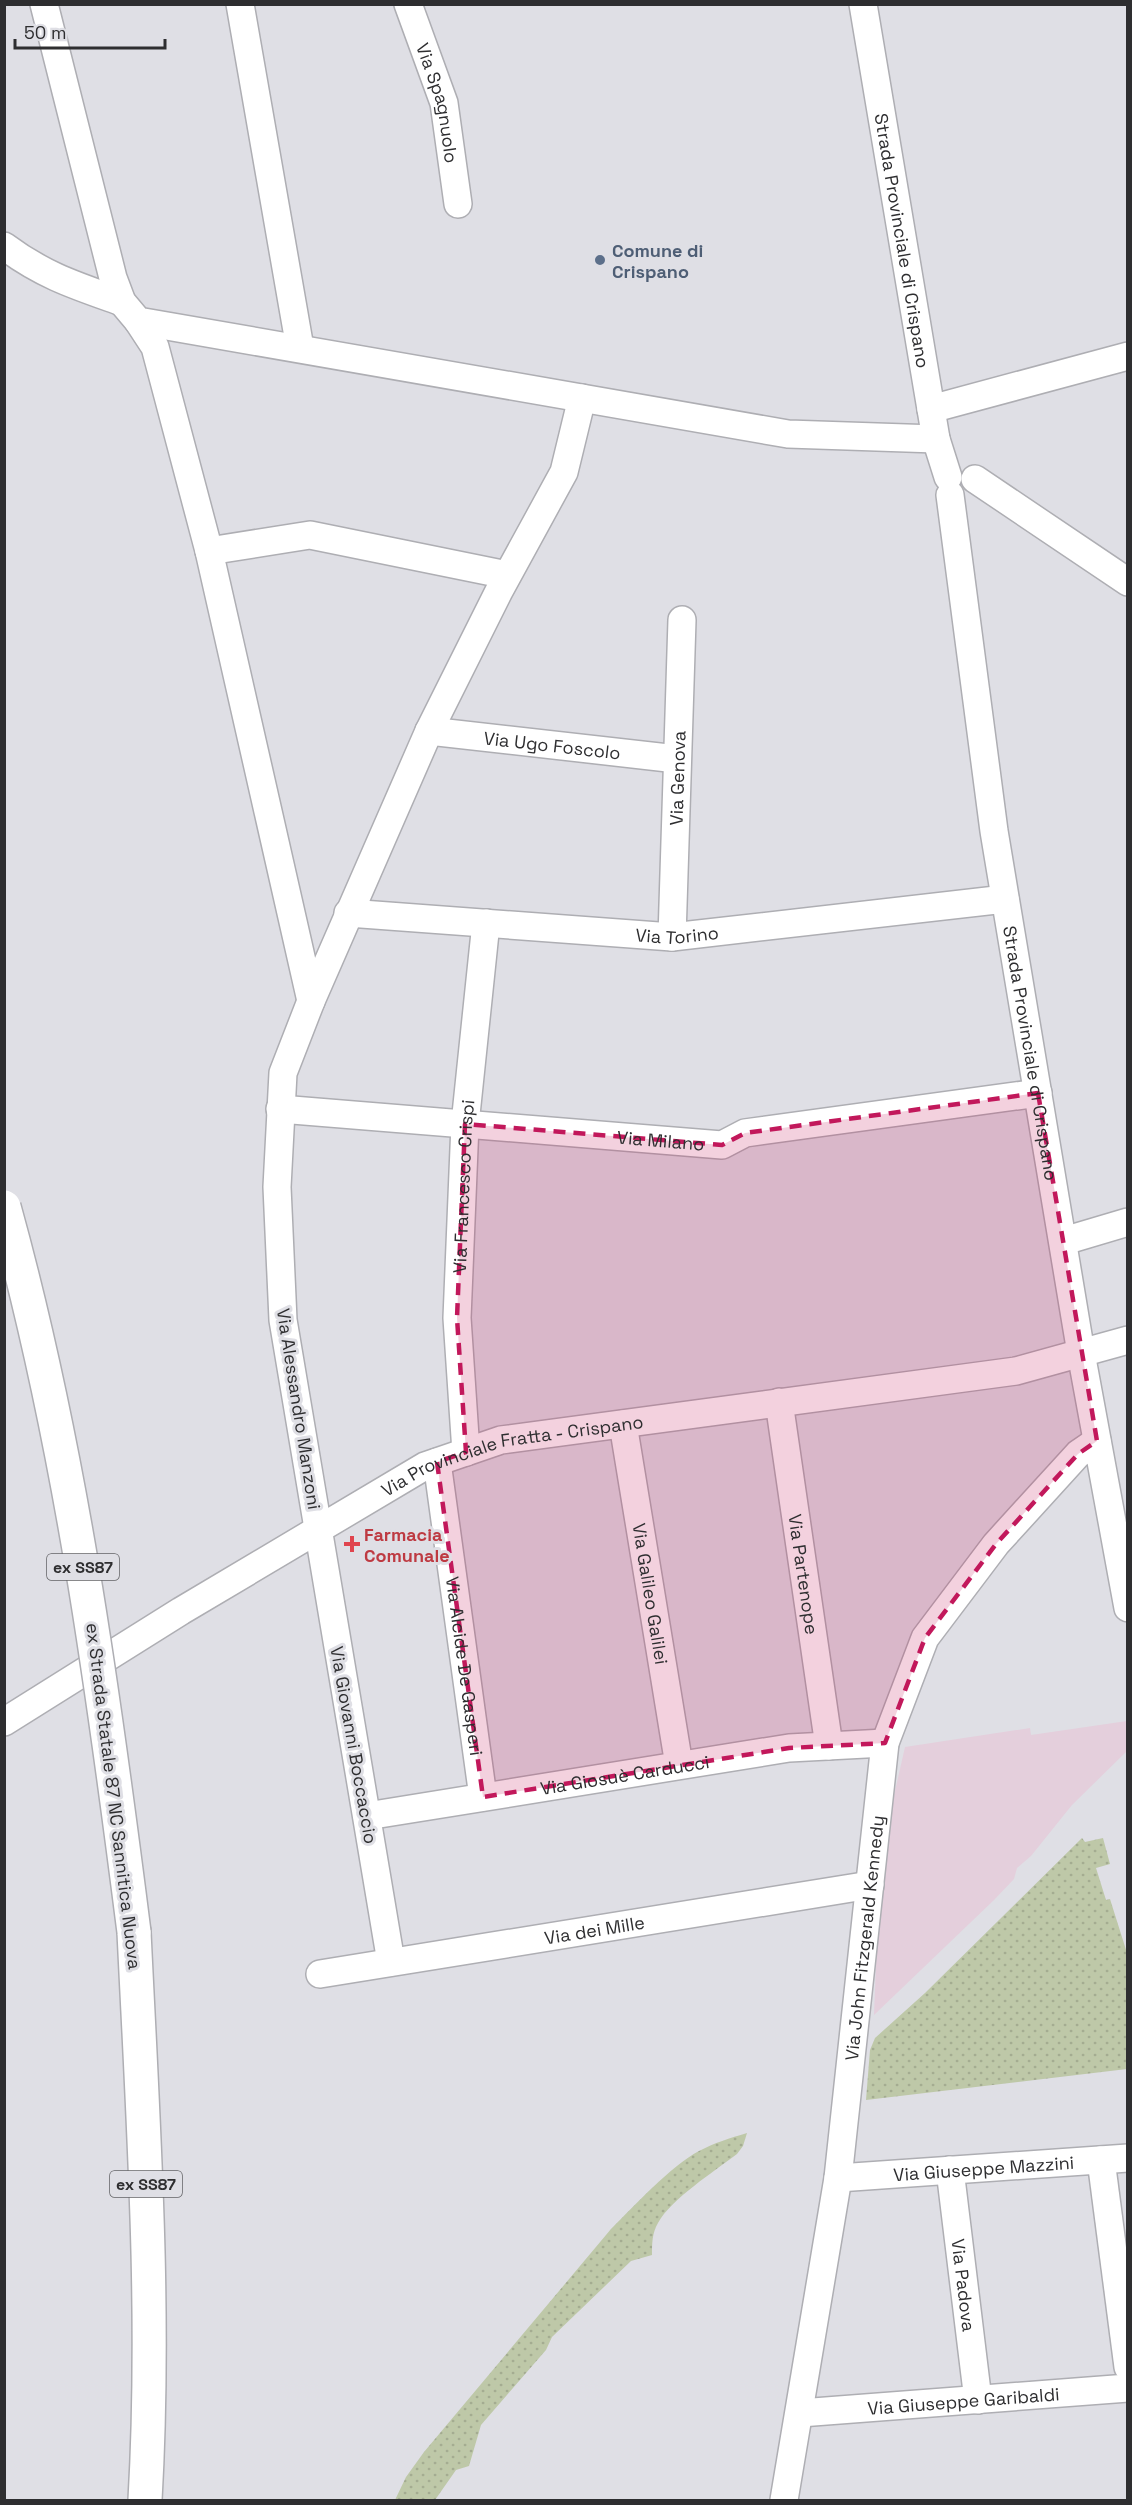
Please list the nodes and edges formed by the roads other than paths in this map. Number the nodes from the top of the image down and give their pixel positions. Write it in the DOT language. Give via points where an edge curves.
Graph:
graph roads {
  1 [pos="44,4"];
  2 [pos="240,4"];
  3 [pos="408,4"];
  4 [pos="863,4"];
  5 [pos="458,204"];
  6 [pos="4,246"];
  7 [pos="130,312"];
  8 [pos="300,348"];
  9 [pos="1128,356"];
  10 [pos="582,398"];
  11 [pos="931,409"];
  12 [pos="936,439"];
  13 [pos="949,486"];
  14 [pos="209,551"];
  15 [pos="507,575"];
  16 [pos="1128,582"];
  17 [pos="681,620"];
  18 [pos="429,731"];
  19 [pos="677,759"];
  20 [pos="1005,899"];
  21 [pos="348,914"];
  22 [pos="486,923"];
  23 [pos="672,937"];
  24 [pos="311,1001"];
  25 [pos="1038,1093"];
  26 [pos="280,1109"];
  27 [pos="465,1124"];
  28 [pos="4,1208"];
  29 [pos="1128,1222"];
  30 [pos="1064,1241"];
  31 [pos="1128,1340"];
  32 [pos="1081,1353"];
  33 [pos="779,1402"];
  34 [pos="623,1424"];
  35 [pos="1097,1441"];
  36 [pos="466,1452"];
  37 [pos="437,1462"];
  38 [pos="319,1528"];
  39 [pos="1128,1608"];
  40 [pos="4,1722"];
  41 [pos="885,1743"];
  42 [pos="829,1746"];
  43 [pos="679,1766"];
  44 [pos="483,1797"];
  45 [pos="367,1816"];
  46 [pos="870,1885"];
  47 [pos="391,1962"];
  48 [pos="320,1974"];
  49 [pos="1128,2158"];
  50 [pos="1101,2160"];
  51 [pos="950,2170"];
  52 [pos="838,2178"];
  53 [pos="1128,2367"];
  54 [pos="1128,2388"];
  55 [pos="978,2400"];
  56 [pos="800,2414"];
  57 [pos="145,2500"];
  58 [pos="784,2500"];
  1 -- 7 [label="street" via="113,278"];
  2 -- 8 [label="street"];
  3 -- 5 [label="street, Via Spagnuolo" via="444,103"];
  4 -- 11 [label="street, Strada Provinciale di Crispano"];
  6 -- 7 [label="street" via="44,272"];
  7 -- 8 [label="street"];
  7 -- 14 [label="street" via="155,347"];
  8 -- 10 [label="street"];
  9 -- 11 [label="street"];
  10 -- 12 [label="street" via="788,434"];
  10 -- 15 [label="street, Via Alessandro Manzoni" via="564,472"];
  11 -- 12 [label="street, Strada Provinciale di Crispano"];
  12 -- 13 [label="street, Strada Provinciale di Crispano"];
  13 -- 16 [label="street" via="963,500 974,492 975,479"];
  13 -- 20 [label="street, Strada Provinciale di Crispano"];
  14 -- 15 [label="street" via="310,535"];
  14 -- 24 [label="street"];
  15 -- 18 [label="street, Via Alessandro Manzoni"];
  17 -- 19 [label="street, Via Genova"];
  18 -- 19 [label="street, Via Ugo Foscolo"];
  18 -- 21 [label="street, Via Alessandro Manzoni"];
  19 -- 23 [label="street, Via Genova"];
  20 -- 23 [label="street, Via Torino"];
  20 -- 25 [label="street, Strada Provinciale di Crispano"];
  21 -- 22 [label="street, Via Torino"];
  21 -- 24 [label="street, Via Alessandro Manzoni"];
  22 -- 23 [label="street, Via Torino"];
  22 -- 27 [label="street, Via Francesco Crispi"];
  24 -- 26 [label="street, Via Alessandro Manzoni" via="283,1073"];
  25 -- 27 [label="street, Via Milano" via="745,1133 722,1145"];
  25 -- 30 [label="street, Strada Provinciale di Crispano"];
  26 -- 27 [label="street, Via Milano"];
  26 -- 38 [label="street, Via Alessandro Manzoni" via="277,1187 283,1320"];
  27 -- 36 [label="street, Via Francesco Crispi" via="457,1318"];
  28 -- 57 [label="highway, ex Strada Statale 87 NC Sannitica Nuova / ex SS87, bridge" via="67,1473 104,1695 134,1932 148,2210 149,2437"];
  29 -- 30 [label="street"];
  30 -- 32 [label="street, Strada Provinciale di Crispano"];
  31 -- 32 [label="street, Via Provinciale Fratta - Crispano"];
  32 -- 33 [label="street, Via Provinciale Fratta - Crispano" via="1016,1371"];
  32 -- 35 [label="street, Strada Provinciale di Crispano"];
  33 -- 34 [label="street, Via Provinciale Fratta - Crispano"];
  33 -- 42 [label="street, Via Partenope"];
  34 -- 36 [label="street, Via Provinciale Fratta - Crispano" via="501,1440"];
  34 -- 43 [label="street, Via Galileo Galilei"];
  35 -- 39 [label="street, Strada Provinciale di Crispano"];
  35 -- 41 [label="street, Via John Fitzgerald Kennedy" via="1078,1454 996,1545 925,1638"];
  36 -- 37 [label="street, Via Provinciale Fratta - Crispano"];
  37 -- 38 [label="street, Via Provinciale Fratta - Crispano"];
  37 -- 44 [label="street, Via Alcide De Gasperi"];
  38 -- 40 [label="street, Via Provinciale Fratta - Crispano"];
  38 -- 45 [label="street, Via Giovanni Boccaccio"];
  41 -- 42 [label="street, Via Giosuè Carducci"];
  41 -- 46 [label="street, Via John Fitzgerald Kennedy"];
  42 -- 43 [label="street, Via Giosuè Carducci" via="789,1748"];
  43 -- 44 [label="street, Via Giosuè Carducci"];
  44 -- 45 [label="street, Via Giosuè Carducci"];
  45 -- 47 [label="street, Via Giovanni Boccaccio"];
  46 -- 47 [label="street, Via dei Mille"];
  46 -- 52 [label="street, Via John Fitzgerald Kennedy"];
  47 -- 48 [label="street, Via dei Mille"];
  49 -- 50 [label="street, Via Giuseppe Mazzini"];
  50 -- 51 [label="street, Via Giuseppe Mazzini"];
  50 -- 53 [label="street"];
  51 -- 52 [label="street, Via Giuseppe Mazzini"];
  51 -- 55 [label="street, Via Padova"];
  52 -- 56 [label="street, Via John Fitzgerald Kennedy"];
  54 -- 55 [label="street, Via Giuseppe Garibaldi"];
  55 -- 56 [label="street, Via Giuseppe Garibaldi"];
  56 -- 58 [label="street, Via John Fitzgerald Kennedy"];
}
